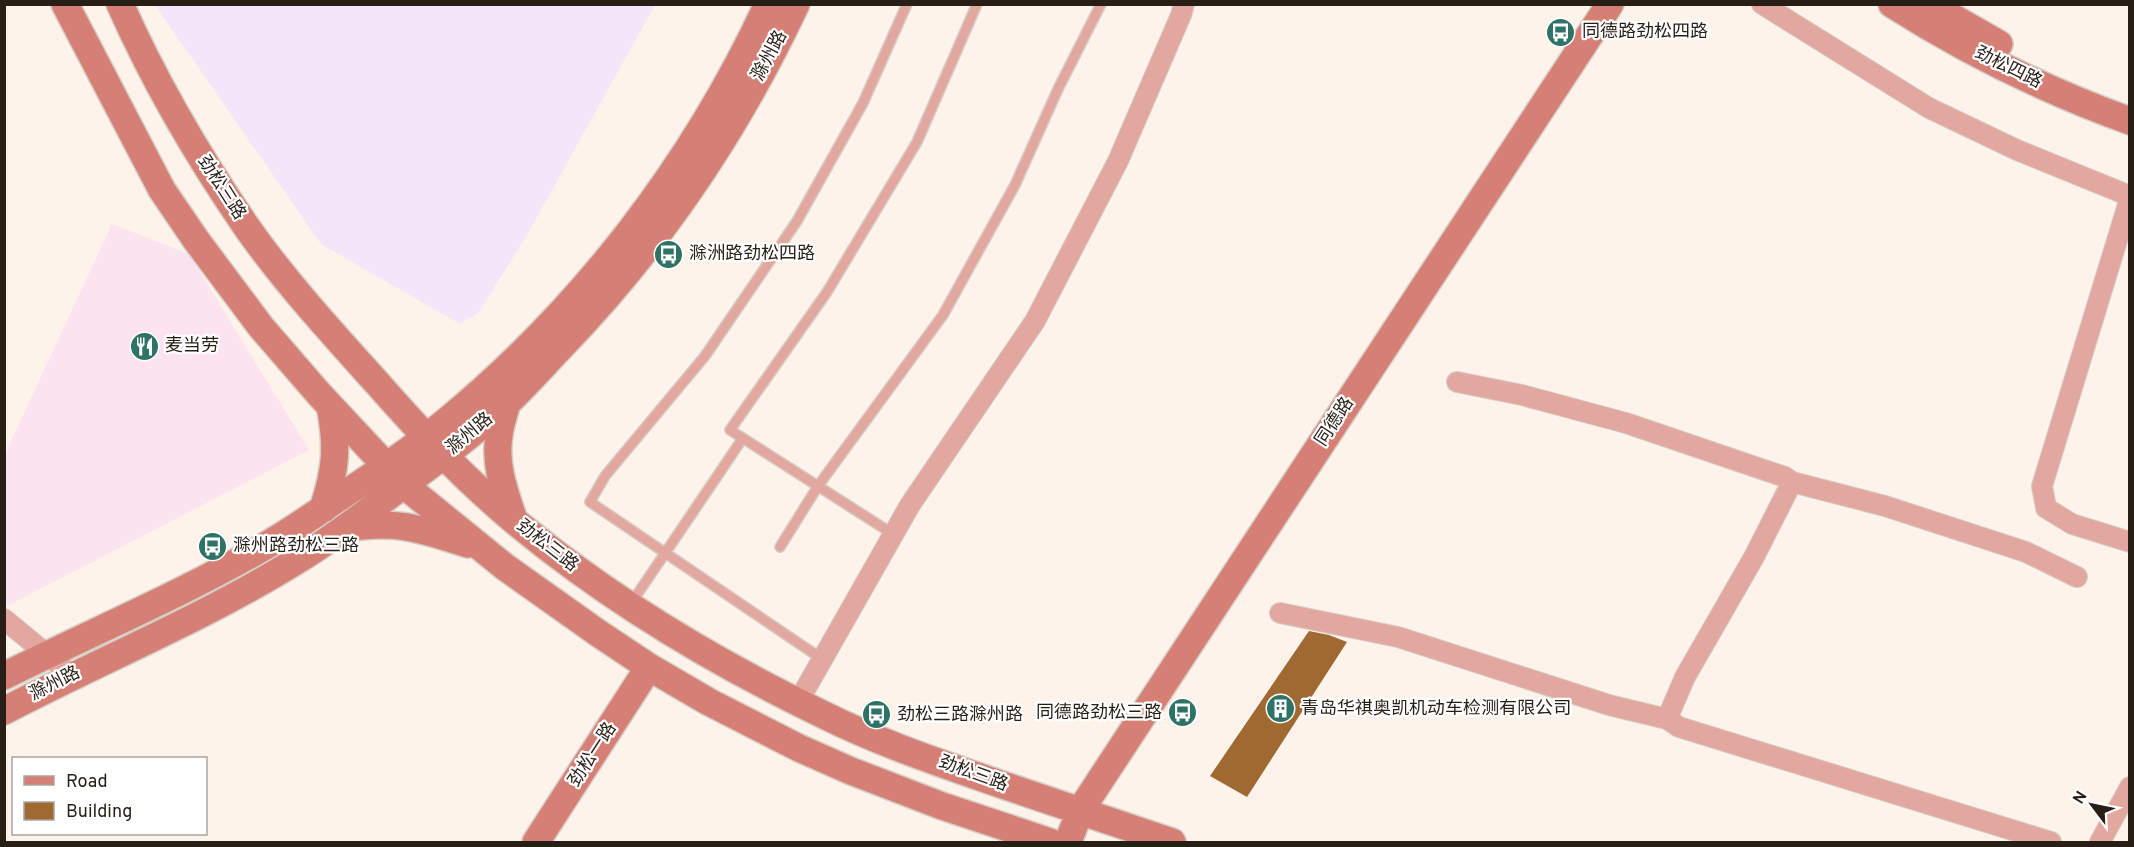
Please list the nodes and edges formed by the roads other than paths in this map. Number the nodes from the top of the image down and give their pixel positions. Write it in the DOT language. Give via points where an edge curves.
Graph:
graph roads {
  1 [pos="65,4"];
  2 [pos="120,4"];
  3 [pos="768,4"];
  4 [pos="796,4"];
  5 [pos="907,4"];
  6 [pos="977,4"];
  7 [pos="1101,4"];
  8 [pos="1184,4"];
  9 [pos="1610,4"];
  10 [pos="1762,4"];
  11 [pos="1892,4"];
  12 [pos="1929,4"];
  13 [pos="2130,101"];
  14 [pos="2130,120"];
  15 [pos="2130,197"];
  16 [pos="1457,382"];
  17 [pos="507,403"];
  18 [pos="330,406"];
  19 [pos="426,436"];
  20 [pos="743,438"];
  21 [pos="444,456"];
  22 [pos="396,475"];
  23 [pos="1792,482"];
  24 [pos="818,486"];
  25 [pos="323,509"];
  26 [pos="515,521"];
  27 [pos="346,528"];
  28 [pos="892,534"];
  29 [pos="2130,542"];
  30 [pos="780,547"];
  31 [pos="483,549"];
  32 [pos="666,553"];
  33 [pos="2077,577"];
  34 [pos="629,607"];
  35 [pos="1280,613"];
  36 [pos="4,619"];
  37 [pos="48,654"];
  38 [pos="822,659"];
  39 [pos="650,667"];
  40 [pos="72,675"];
  41 [pos="4,676"];
  42 [pos="798,702"];
  43 [pos="4,711"];
  44 [pos="1667,719"];
  45 [pos="2130,788"];
  46 [pos="1080,811"];
  47 [pos="536,843"];
  48 [pos="1050,843"];
  49 [pos="1068,843"];
  50 [pos="1172,843"];
  51 [pos="2051,843"];
  52 [pos="2100,843"];
  1 -- 18 [label="main road" via="173,207 261,327"];
  2 -- 19 [label="main road, 劲松三路" via="188,138 250,231 346,349"];
  3 -- 19 [label="main road, 滁州路" via="720,100 649,208 564,309 505,370"];
  4 -- 17 [label="main road, 滁州路" via="740,111 670,220 584,324"];
  5 -- 32 [label="lane" via="863,104 797,221 705,356 605,476 590,502"];
  6 -- 20 [label="lane" via="917,142 827,292 730,430"];
  7 -- 24 [label="lane" via="1015,185 943,315"];
  8 -- 28 [label="street" via="1118,161 1035,321"];
  9 -- 46 [label="main road, 同德路"];
  10 -- 15 [label="street" via="1929,108"];
  11 -- 14 [label="main road, 劲松四路" via="1998,64 2088,106"];
  12 -- 13 [label="main road, 劲松四路" via="2003,46 2090,87"];
  15 -- 29 [label="street" via="2042,486 2046,508 2072,524"];
  16 -- 23 [label="street" via="1626,423"];
  17 -- 21 [label="main road, 滁州路"];
  17 -- 26 [label="main road" via="497,454 501,483"];
  18 -- 22 [label="main road"];
  18 -- 25 [label="main road" via="336,436 333,479"];
  19 -- 21 [label="main road, 劲松三路"];
  19 -- 22 [label="main road, 滁州路"];
  20 -- 24 [label="lane"];
  20 -- 32 [label="lane"];
  21 -- 22 [label="main road, 滁州路"];
  21 -- 26 [label="main road, 劲松三路"];
  22 -- 25 [label="main road, 滁州路"];
  22 -- 27 [label="main road, 滁州路"];
  22 -- 31 [label="main road"];
  23 -- 33 [label="street" via="1885,506 2016,548"];
  23 -- 44 [label="street" via="1755,557 1685,677"];
  24 -- 28 [label="lane"];
  24 -- 30 [label="lane"];
  25 -- 37 [label="main road, 滁州路" via="222,569"];
  26 -- 34 [label="main road, 劲松三路"];
  27 -- 31 [label="main road" via="381,524 414,527"];
  27 -- 40 [label="main road, 滁州路" via="205,611"];
  28 -- 38 [label="street"];
  31 -- 39 [label="main road"];
  32 -- 34 [label="lane"];
  32 -- 38 [label="lane"];
  34 -- 42 [label="main road, 劲松三路" via="724,665"];
  35 -- 44 [label="street" via="1398,637 1609,705"];
  36 -- 37 [label="street"];
  37 -- 40 [label="street"];
  37 -- 41 [label="main road, 滁州路"];
  38 -- 42 [label="street"];
  39 -- 47 [label="main road, 劲松一路"];
  39 -- 48 [label="main road" via="748,723 851,771"];
  40 -- 43 [label="main road, 滁州路"];
  42 -- 46 [label="main road, 劲松三路" via="865,734"];
  44 -- 51 [label="street"];
  45 -- 52 [label="street"];
  46 -- 49 [label="main road, 同德路"];
  46 -- 50 [label="main road, 劲松三路"];
}
